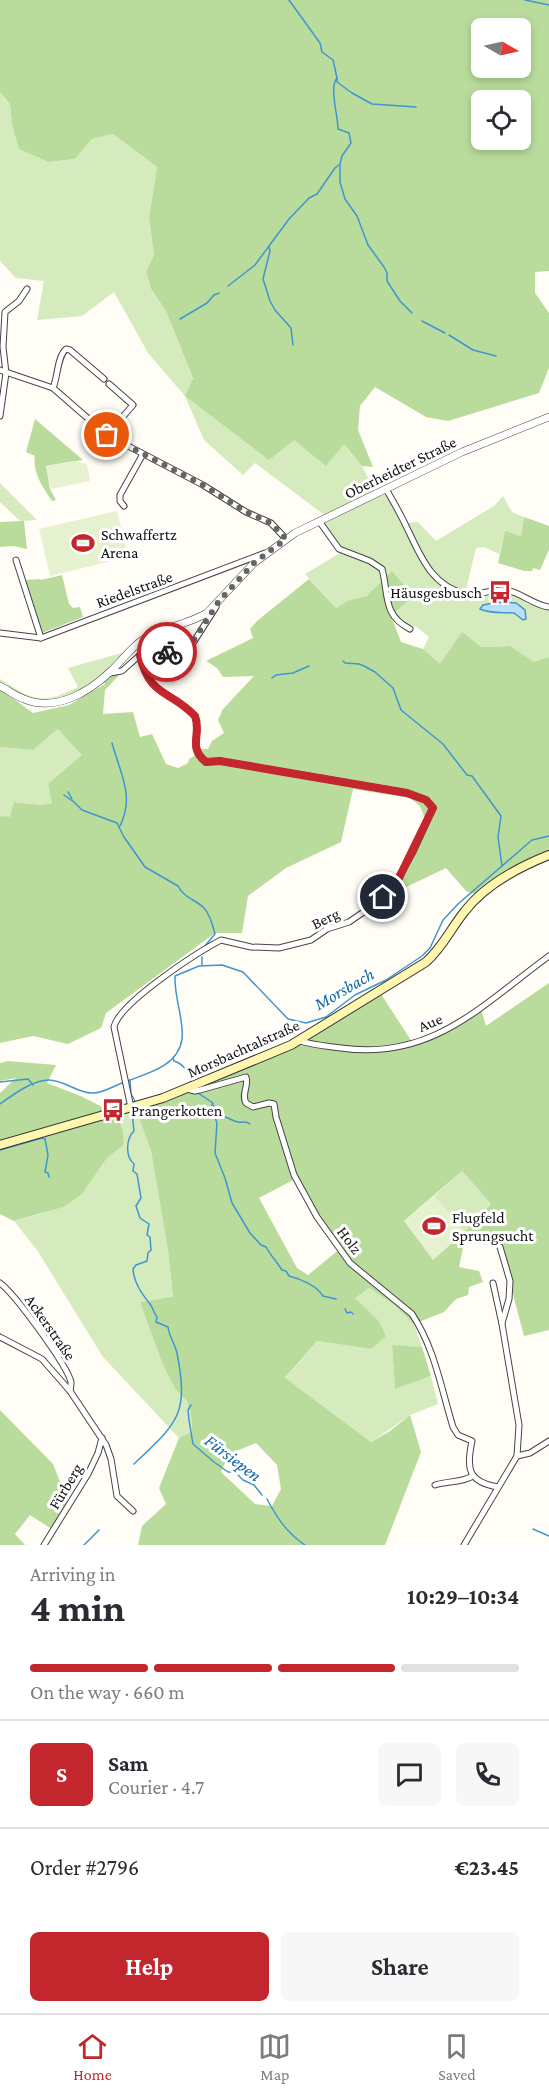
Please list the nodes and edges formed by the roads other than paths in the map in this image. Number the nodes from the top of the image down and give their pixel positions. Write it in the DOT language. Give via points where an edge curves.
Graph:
graph roads {
  1 [pos="27,289"];
  2 [pos="0,370"];
  3 [pos="6,373"];
  4 [pos="53,388"];
  5 [pos="0,416"];
  6 [pos="549,417"];
  7 [pos="107,435"];
  8 [pos="143,454"];
  9 [pos="386,489"];
  10 [pos="124,506"];
  11 [pos="319,521"];
  12 [pos="286,539"];
  13 [pos="269,552"];
  14 [pos="16,560"];
  15 [pos="219,601"];
  16 [pos="549,607"];
  17 [pos="410,629"];
  18 [pos="0,633"];
  19 [pos="41,638"];
  20 [pos="140,655"];
  21 [pos="110,672"];
  22 [pos="0,686"];
  23 [pos="549,855"];
  24 [pos="549,956"];
  25 [pos="300,1041"];
  26 [pos="187,1089"];
  27 [pos="131,1108"];
  28 [pos="0,1145"];
  29 [pos="500,1247"];
  30 [pos="0,1283"];
  31 [pos="493,1283"];
  32 [pos="502,1324"];
  33 [pos="0,1337"];
  34 [pos="9,1343"];
  35 [pos="0,1345"];
  36 [pos="70,1391"];
  37 [pos="102,1438"];
  38 [pos="549,1441"];
  39 [pos="517,1456"];
  40 [pos="473,1476"];
  41 [pos="435,1485"];
  42 [pos="498,1487"];
  43 [pos="133,1511"];
  44 [pos="44,1545"];
  45 [pos="464,1545"];
  1 -- 3 [label="street" via="5,312"];
  2 -- 3 [label="street"];
  3 -- 4 [label="street"];
  3 -- 5 [label="street"];
  4 -- 7 [label="street"];
  4 -- 7 [label="street" via="62,353 70,350 133,405"];
  6 -- 9 [label="street, Oberheidter Straße" via="487,441"];
  7 -- 8 [label="street"];
  8 -- 10 [label="street" via="120,495"];
  8 -- 12 [label="street" via="271,523"];
  9 -- 11 [label="street, Oberheidter Straße"];
  9 -- 16 [label="street" via="416,549 439,581 467,595 505,590"];
  11 -- 12 [label="street, Oberheidter Straße"];
  11 -- 17 [label="street" via="339,549 382,569 390,610 395,619"];
  12 -- 13 [label="street, Oberheidter Straße"];
  13 -- 15 [label="street, Oberheidter Straße"];
  13 -- 19 [label="street, Riedelstraße"];
  14 -- 19 [label="street"];
  15 -- 20 [label="street" via="187,649"];
  15 -- 21 [label="street, Oberheidter Straße" via="199,618 142,640"];
  18 -- 19 [label="street, Riedelstraße"];
  20 -- 21 [label="street" via="122,671"];
  20 -- 27 [label="street, Berg" via="150,682 195,716 195,747 206,762 220,761 407,793 426,800 433,808 398,880 383,897 349,922 327,929 311,940 284,947 251,947 221,940 129,1005 114,1027"];
  21 -- 22 [label="street, Oberheidter Straße" via="79,694 54,703 25,700"];
  23 -- 25 [label="main road, Morsbachtalstraße" via="512,873 478,897 426,962"];
  24 -- 25 [label="street, Aue" via="466,1020 412,1044 357,1050"];
  25 -- 26 [label="main road, Morsbachtalstraße"];
  26 -- 27 [label="main road, Morsbachtalstraße"];
  26 -- 40 [label="street, Holz" via="200,1090 246,1077 246,1103 253,1107 272,1102 294,1175 317,1217 350,1263 417,1322 435,1360 453,1428 472,1441"];
  27 -- 28 [label="main road, Morsbachtalstraße"];
  29 -- 32 [label="street" via="510,1281"];
  30 -- 36 [label="street, Ackerstraße" via="50,1346 69,1377"];
  31 -- 32 [label="street"];
  32 -- 39 [label="street" via="519,1425"];
  33 -- 34 [label="street"];
  34 -- 35 [label="street"];
  34 -- 36 [label="street" via="42,1359"];
  36 -- 37 [label="street"];
  37 -- 43 [label="street" via="111,1459 115,1492"];
  37 -- 44 [label="street, Fürberg" via="92,1466"];
  38 -- 39 [label="street"];
  39 -- 42 [label="street"];
  40 -- 41 [label="street"];
  40 -- 42 [label="street" via="480,1483"];
  42 -- 45 [label="street"];
}
